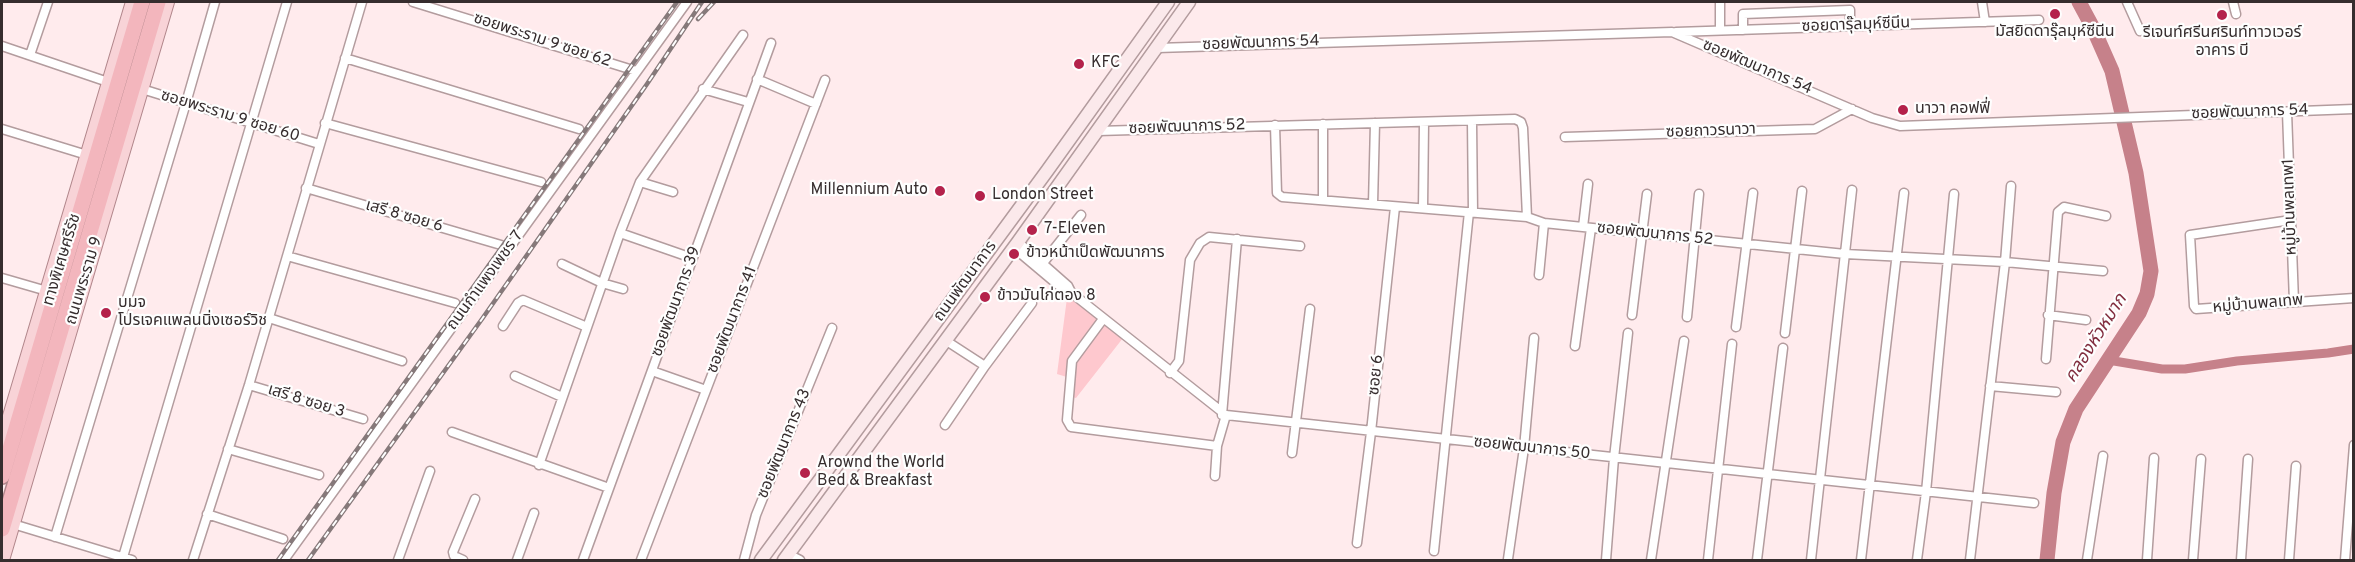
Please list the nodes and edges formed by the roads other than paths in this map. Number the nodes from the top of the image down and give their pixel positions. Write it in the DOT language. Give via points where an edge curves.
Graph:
graph roads {
  1 [pos="48,2"];
  2 [pos="133,2"];
  3 [pos="142,2"];
  4 [pos="158,2"];
  5 [pos="166,2"];
  6 [pos="215,2"];
  7 [pos="287,2"];
  8 [pos="362,2"];
  9 [pos="416,2"];
  10 [pos="687,2"];
  11 [pos="1168,2"];
  12 [pos="1189,2"];
  13 [pos="1719,2"];
  14 [pos="1982,2"];
  15 [pos="2127,2"];
  16 [pos="2234,2"];
  17 [pos="2236,14"];
  18 [pos="2039,20"];
  19 [pos="1985,22"];
  20 [pos="1850,26"];
  21 [pos="1720,30"];
  22 [pos="1743,30"];
  23 [pos="2140,31"];
  24 [pos="1672,32"];
  25 [pos="743,35"];
  26 [pos="771,43"];
  27 [pos="2,46"];
  28 [pos="1157,48"];
  29 [pos="30,55"];
  30 [pos="345,58"];
  31 [pos="636,71"];
  32 [pos="757,79"];
  33 [pos="825,80"];
  34 [pos="108,82"];
  35 [pos="142,89"];
  36 [pos="704,89"];
  37 [pos="748,102"];
  38 [pos="186,103"];
  39 [pos="816,104"];
  40 [pos="1852,109"];
  41 [pos="2354,109"];
  42 [pos="2287,112"];
  43 [pos="1472,122"];
  44 [pos="250,123"];
  45 [pos="325,123"];
  46 [pos="1375,123"];
  47 [pos="1424,123"];
  48 [pos="1323,124"];
  49 [pos="1275,125"];
  50 [pos="2,129"];
  51 [pos="579,129"];
  52 [pos="1098,131"];
  53 [pos="1565,137"];
  54 [pos="319,144"];
  55 [pos="87,155"];
  56 [pos="541,182"];
  57 [pos="640,182"];
  58 [pos="1588,184"];
  59 [pos="2011,186"];
  60 [pos="306,188"];
  61 [pos="1852,190"];
  62 [pos="1802,191"];
  63 [pos="673,192"];
  64 [pos="1753,193"];
  65 [pos="1904,193"];
  66 [pos="1647,194"];
  67 [pos="1699,194"];
  68 [pos="1954,194"];
  69 [pos="1323,200"];
  70 [pos="1373,204"];
  71 [pos="1395,207"];
  72 [pos="1423,208"];
  73 [pos="1471,212"];
  74 [pos="1082,215"];
  75 [pos="2106,216"];
  76 [pos="1527,217"];
  77 [pos="2291,220"];
  78 [pos="1545,223"];
  79 [pos="1587,228"];
  80 [pos="620,233"];
  81 [pos="1642,233"];
  82 [pos="1238,239"];
  83 [pos="1695,239"];
  84 [pos="1746,244"];
  85 [pos="501,245"];
  86 [pos="1016,245"];
  87 [pos="1300,246"];
  88 [pos="1795,249"];
  89 [pos="1845,254"];
  90 [pos="287,256"];
  91 [pos="1897,257"];
  92 [pos="692,258"];
  93 [pos="1949,261"];
  94 [pos="2005,262"];
  95 [pos="1043,263"];
  96 [pos="562,264"];
  97 [pos="2053,266"];
  98 [pos="2103,271"];
  99 [pos="1539,275"];
  100 [pos="2,278"];
  101 [pos="602,283"];
  102 [pos="623,289"];
  103 [pos="46,291"];
  104 [pos="1073,294"];
  105 [pos="2354,297"];
  106 [pos="2294,302"];
  107 [pos="455,303"];
  108 [pos="1032,303"];
  109 [pos="1310,309"];
  110 [pos="1632,315"];
  111 [pos="2048,315"];
  112 [pos="1687,317"];
  113 [pos="269,318"];
  114 [pos="1103,319"];
  115 [pos="2086,320"];
  116 [pos="503,326"];
  117 [pos="587,327"];
  118 [pos="1736,327"];
  119 [pos="832,328"];
  120 [pos="1628,333"];
  121 [pos="1785,333"];
  122 [pos="1534,338"];
  123 [pos="945,340"];
  124 [pos="1684,341"];
  125 [pos="1732,344"];
  126 [pos="1575,346"];
  127 [pos="1783,348"];
  128 [pos="2046,359"];
  129 [pos="402,361"];
  130 [pos="985,366"];
  131 [pos="652,371"];
  132 [pos="1170,373"];
  133 [pos="515,376"];
  134 [pos="249,385"];
  135 [pos="1990,386"];
  136 [pos="706,390"];
  137 [pos="2056,392"];
  138 [pos="562,397"];
  139 [pos="1224,415"];
  140 [pos="363,419"];
  141 [pos="1297,423"];
  142 [pos="945,425"];
  143 [pos="452,432"];
  144 [pos="1371,432"];
  145 [pos="1444,440"];
  146 [pos="2,443"];
  147 [pos="2354,445"];
  148 [pos="1217,446"];
  149 [pos="1524,448"];
  150 [pos="228,449"];
  151 [pos="1292,453"];
  152 [pos="2103,456"];
  153 [pos="1614,458"];
  154 [pos="2154,458"];
  155 [pos="2201,459"];
  156 [pos="2248,459"];
  157 [pos="1666,464"];
  158 [pos="2353,464"];
  159 [pos="539,465"];
  160 [pos="2296,466"];
  161 [pos="1718,469"];
  162 [pos="430,471"];
  163 [pos="320,475"];
  164 [pos="1767,475"];
  165 [pos="2,476"];
  166 [pos="1215,476"];
  167 [pos="1821,480"];
  168 [pos="1871,486"];
  169 [pos="609,488"];
  170 [pos="1926,492"];
  171 [pos="1977,498"];
  172 [pos="475,499"];
  173 [pos="2034,503"];
  174 [pos="534,513"];
  175 [pos="207,514"];
  176 [pos="7,526"];
  177 [pos="55,537"];
  178 [pos="283,539"];
  179 [pos="1357,543"];
  180 [pos="1434,551"];
  181 [pos="786,557"];
  182 [pos="128,559"];
  183 [pos="1508,559"];
  184 [pos="2,561"];
  185 [pos="193,561"];
  186 [pos="284,561"];
  187 [pos="398,561"];
  188 [pos="463,561"];
  189 [pos="517,561"];
  190 [pos="583,561"];
  191 [pos="641,561"];
  192 [pos="744,561"];
  193 [pos="761,561"];
  194 [pos="800,561"];
  195 [pos="1606,561"];
  196 [pos="1651,561"];
  197 [pos="1708,561"];
  198 [pos="1757,561"];
  199 [pos="1811,561"];
  200 [pos="1861,561"];
  201 [pos="1917,561"];
  202 [pos="1970,561"];
  203 [pos="2087,561"];
  204 [pos="2147,561"];
  205 [pos="2193,561"];
  206 [pos="2241,561"];
  207 [pos="2289,561"];
  208 [pos="2344,561"];
  1 -- 29 [label="street"];
  2 -- 34 [label="main road, ถนนพระราม 9"];
  3 -- 165 [label="highway, ทางพิเศษศรีรัช"];
  4 -- 176 [label="highway, ทางพิเศษศรีรัช"];
  5 -- 35 [label="main road, ถนนพระราม 9"];
  6 -- 38 [label="street"];
  7 -- 44 [label="street"];
  8 -- 30 [label="street"];
  9 -- 31 [label="street, ซอยพระราม 9 ซอย 62"];
  10 -- 31 [label="street, ถนนกำแพงเพชร 7"];
  11 -- 193 [label="main road, ถนนพัฒนาการ"];
  12 -- 28 [label="main road, ถนนพัฒนาการ"];
  13 -- 21 [label="street"];
  14 -- 19 [label="street"];
  15 -- 23 [label="street"];
  16 -- 17 [label="street"];
  18 -- 19 [label="street, ซอยดารุ๊ลมุห์ซีนีน"];
  19 -- 20 [label="street, ซอยดารุ๊ลมุห์ซีนีน"];
  20 -- 22 [label="street, ซอยดารุ๊ลมุห์ซีนีน"];
  20 -- 22 [label="street" via="1850,10 1743,14"];
  21 -- 22 [label="street, ซอยดารุ๊ลมุห์ซีนีน"];
  21 -- 24 [label="street, ซอยดารุ๊ลมุห์ซีนีน"];
  24 -- 28 [label="street, ซอยพัฒนาการ 54"];
  24 -- 40 [label="street, ซอยพัฒนาการ 54"];
  25 -- 36 [label="street"];
  26 -- 32 [label="street, ซอยพัฒนาการ 39"];
  27 -- 29 [label="street"];
  28 -- 52 [label="main road, ถนนพัฒนาการ"];
  29 -- 34 [label="street"];
  30 -- 45 [label="street"];
  30 -- 51 [label="street"];
  31 -- 186 [label="street, ถนนกำแพงเพชร 7"];
  32 -- 37 [label="street, ซอยพัฒนาการ 39"];
  32 -- 39 [label="street"];
  33 -- 39 [label="street, ซอยพัฒนาการ 41"];
  34 -- 55 [label="main road, ถนนพระราม 9"];
  35 -- 38 [label="street, ซอยพระราม 9 ซอย 60"];
  35 -- 176 [label="main road, ถนนพระราม 9"];
  36 -- 37 [label="street"];
  36 -- 57 [label="street"];
  37 -- 92 [label="street, ซอยพัฒนาการ 39"];
  38 -- 44 [label="street, ซอยพระราม 9 ซอย 60"];
  38 -- 177 [label="street"];
  39 -- 136 [label="street, ซอยพัฒนาการ 41"];
  40 -- 42 [label="street, ซอยพัฒนาการ 54" via="1900,126"];
  40 -- 53 [label="street, ซอยถาวรนาวา" via="1815,129"];
  41 -- 42 [label="street, ซอยพัฒนาการ 54"];
  42 -- 77 [label="street, หมู่บ้านพลเทพ1"];
  43 -- 47 [label="street, ซอยพัฒนาการ 52"];
  43 -- 73 [label="street"];
  43 -- 76 [label="street, ซอยพัฒนาการ 52" via="1521,122"];
  44 -- 54 [label="street, ซอยพระราม 9 ซอย 60"];
  44 -- 182 [label="street"];
  45 -- 54 [label="street"];
  45 -- 56 [label="street"];
  46 -- 47 [label="street, ซอยพัฒนาการ 52"];
  46 -- 48 [label="street, ซอยพัฒนาการ 52"];
  46 -- 70 [label="street"];
  47 -- 72 [label="street"];
  48 -- 49 [label="street, ซอยพัฒนาการ 52"];
  48 -- 69 [label="street"];
  49 -- 52 [label="street, ซอยพัฒนาการ 52"];
  49 -- 69 [label="street, ซอยพัฒนาการ 52" via="1278,194"];
  50 -- 55 [label="street"];
  52 -- 86 [label="main road, ถนนพัฒนาการ"];
  54 -- 60 [label="street"];
  55 -- 103 [label="main road, ถนนพระราม 9"];
  57 -- 63 [label="street"];
  57 -- 80 [label="street"];
  58 -- 79 [label="street"];
  59 -- 94 [label="street"];
  60 -- 85 [label="street, เสรี 8 ซอย 6"];
  60 -- 90 [label="street"];
  61 -- 89 [label="street"];
  62 -- 88 [label="street"];
  64 -- 84 [label="street"];
  65 -- 91 [label="street"];
  66 -- 81 [label="street"];
  67 -- 83 [label="street"];
  68 -- 93 [label="street"];
  69 -- 70 [label="street, ซอยพัฒนาการ 52"];
  70 -- 71 [label="street, ซอยพัฒนาการ 52"];
  71 -- 72 [label="street, ซอยพัฒนาการ 52"];
  71 -- 144 [label="street, ซอย 6"];
  72 -- 73 [label="street, ซอยพัฒนาการ 52"];
  73 -- 76 [label="street, ซอยพัฒนาการ 52"];
  73 -- 145 [label="street"];
  74 -- 95 [label="street"];
  75 -- 97 [label="street" via="2060,209"];
  76 -- 78 [label="street, ซอยพัฒนาการ 52"];
  77 -- 106 [label="street, หมู่บ้านพลเทพ1"];
  77 -- 106 [label="street, หมู่บ้านพลเทพ" via="2193,233 2189,238 2196,309"];
  78 -- 79 [label="street, ซอยพัฒนาการ 52"];
  78 -- 99 [label="street"];
  79 -- 81 [label="street, ซอยพัฒนาการ 52"];
  79 -- 126 [label="street"];
  80 -- 92 [label="street"];
  80 -- 101 [label="street"];
  81 -- 83 [label="street, ซอยพัฒนาการ 52"];
  81 -- 110 [label="street"];
  82 -- 87 [label="street"];
  82 -- 132 [label="street" via="1209,237 1194,252 1179,361"];
  82 -- 139 [label="street"];
  83 -- 84 [label="street, ซอยพัฒนาการ 52"];
  83 -- 112 [label="street"];
  84 -- 88 [label="street, ซอยพัฒนาการ 52"];
  84 -- 118 [label="street"];
  86 -- 95 [label="street"];
  86 -- 104 [label="street"];
  86 -- 123 [label="main road, ถนนพัฒนาการ"];
  88 -- 89 [label="street, ซอยพัฒนาการ 52"];
  88 -- 121 [label="street"];
  89 -- 91 [label="street, ซอยพัฒนาการ 52"];
  89 -- 167 [label="street"];
  90 -- 107 [label="street"];
  90 -- 113 [label="street"];
  91 -- 93 [label="street, ซอยพัฒนาการ 52"];
  91 -- 168 [label="street"];
  92 -- 131 [label="street, ซอยพัฒนาการ 39"];
  93 -- 94 [label="street, ซอยพัฒนาการ 52"];
  93 -- 170 [label="street"];
  94 -- 97 [label="street, ซอยพัฒนาการ 52"];
  94 -- 135 [label="street"];
  95 -- 104 [label="street"];
  96 -- 101 [label="street"];
  97 -- 98 [label="street, ซอยพัฒนาการ 52"];
  97 -- 111 [label="street"];
  100 -- 103 [label="street"];
  101 -- 102 [label="street"];
  101 -- 117 [label="street"];
  103 -- 146 [label="main road, ถนนพระราม 9"];
  104 -- 114 [label="street"];
  105 -- 106 [label="street, หมู่บ้านพลเทพ"];
  108 -- 130 [label="street"];
  109 -- 141 [label="street"];
  111 -- 115 [label="street"];
  111 -- 128 [label="street"];
  113 -- 129 [label="street"];
  113 -- 134 [label="street"];
  114 -- 132 [label="street"];
  114 -- 148 [label="street" via="1072,361 1069,425 1074,429"];
  116 -- 117 [label="street" via="523,300"];
  117 -- 138 [label="street"];
  119 -- 192 [label="street, ซอยพัฒนาการ 43" via="756,515"];
  120 -- 153 [label="street"];
  122 -- 149 [label="street"];
  123 -- 130 [label="street"];
  123 -- 181 [label="main road, ถนนพัฒนาการ"];
  124 -- 157 [label="street"];
  125 -- 161 [label="street"];
  127 -- 164 [label="street"];
  130 -- 142 [label="street"];
  131 -- 136 [label="street"];
  131 -- 169 [label="street, ซอยพัฒนาการ 39"];
  132 -- 139 [label="street"];
  133 -- 138 [label="street"];
  134 -- 140 [label="street, เสรี 8 ซอย 3"];
  134 -- 150 [label="street"];
  135 -- 137 [label="street"];
  135 -- 171 [label="street"];
  136 -- 191 [label="street, ซอยพัฒนาการ 41"];
  138 -- 159 [label="street"];
  139 -- 141 [label="street, ซอยพัฒนาการ 50"];
  139 -- 148 [label="street"];
  141 -- 144 [label="street, ซอยพัฒนาการ 50"];
  141 -- 151 [label="street"];
  143 -- 159 [label="street"];
  144 -- 145 [label="street, ซอยพัฒนาการ 50"];
  144 -- 179 [label="street, ซอย 6"];
  145 -- 149 [label="street, ซอยพัฒนาการ 50"];
  145 -- 180 [label="street"];
  147 -- 158 [label="street"];
  148 -- 166 [label="street"];
  149 -- 153 [label="street, ซอยพัฒนาการ 50"];
  149 -- 183 [label="street"];
  150 -- 163 [label="street"];
  150 -- 175 [label="street"];
  152 -- 203 [label="street"];
  153 -- 157 [label="street, ซอยพัฒนาการ 50"];
  153 -- 195 [label="street"];
  154 -- 204 [label="street"];
  155 -- 205 [label="street"];
  156 -- 206 [label="street"];
  157 -- 161 [label="street, ซอยพัฒนาการ 50"];
  157 -- 196 [label="street"];
  158 -- 208 [label="street"];
  159 -- 169 [label="street"];
  160 -- 207 [label="street"];
  161 -- 164 [label="street, ซอยพัฒนาการ 50"];
  161 -- 197 [label="street"];
  162 -- 187 [label="street"];
  164 -- 167 [label="street, ซอยพัฒนาการ 50"];
  164 -- 198 [label="street"];
  167 -- 168 [label="street, ซอยพัฒนาการ 50"];
  167 -- 199 [label="street"];
  168 -- 170 [label="street, ซอยพัฒนาการ 50"];
  168 -- 200 [label="street"];
  169 -- 190 [label="street, ซอยพัฒนาการ 39"];
  170 -- 171 [label="street, ซอยพัฒนาการ 50"];
  170 -- 201 [label="street"];
  171 -- 173 [label="street, ซอยพัฒนาการ 50"];
  171 -- 202 [label="street"];
  172 -- 188 [label="street" via="453,552"];
  174 -- 189 [label="street"];
  175 -- 178 [label="street"];
  175 -- 185 [label="street"];
  176 -- 177 [label="street"];
  176 -- 184 [label="main road, ถนนพระราม 9"];
  177 -- 182 [label="street"];
  181 -- 194 [label="street"];
}
